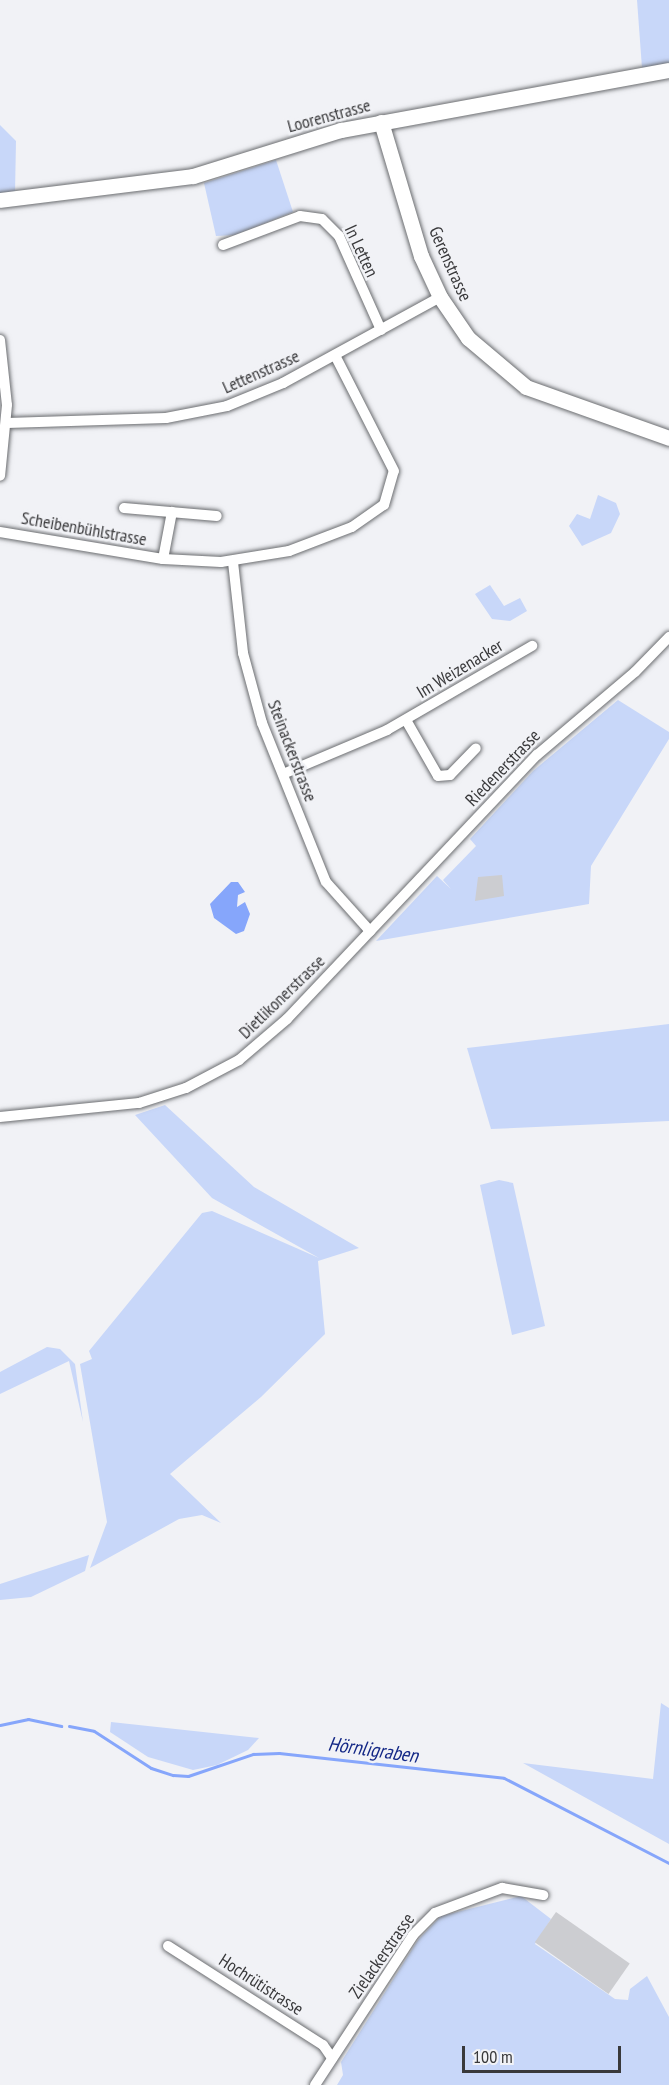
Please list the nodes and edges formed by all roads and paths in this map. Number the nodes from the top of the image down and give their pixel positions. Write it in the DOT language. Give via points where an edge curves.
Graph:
graph roads {
  1 [pos="669,70"];
  2 [pos="381,122"];
  3 [pos="0,200"];
  4 [pos="223,245"];
  5 [pos="440,297"];
  6 [pos="381,330"];
  7 [pos="0,340"];
  8 [pos="335,355"];
  9 [pos="7,423"];
  10 [pos="669,438"];
  11 [pos="0,476"];
  12 [pos="124,508"];
  13 [pos="172,512"];
  14 [pos="217,516"];
  15 [pos="0,532"];
  16 [pos="163,559"];
  17 [pos="233,562"];
  18 [pos="669,637"];
  19 [pos="532,646"];
  20 [pos="406,720"];
  21 [pos="476,748"];
  22 [pos="283,774"];
  23 [pos="370,931"];
  24 [pos="0,1117"];
  25 [pos="543,1896"];
  26 [pos="168,1946"];
  27 [pos="332,2058"];
  28 [pos="315,2085"];
  1 -- 2 [label="street, Loorenstrasse"];
  2 -- 3 [label="street, Loorenstrasse" via="319,135 193,176"];
  2 -- 5 [label="street, Gerenstrasse" via="421,256"];
  4 -- 6 [label="street, In Letten" via="300,216 326,221 339,236"];
  5 -- 6 [label="street, Lettenstrasse"];
  5 -- 10 [label="street, Gerenstrasse" via="478,349 526,387"];
  6 -- 8 [label="street, Lettenstrasse"];
  7 -- 9 [label="street"];
  8 -- 9 [label="street, Lettenstrasse" via="261,394 203,412"];
  8 -- 17 [label="street, Scheibenbühlstrasse" via="390,457 394,479 390,495 375,514 336,535 289,551"];
  9 -- 11 [label="street"];
  12 -- 13 [label="street, Scheibenbühlstrasse"];
  13 -- 14 [label="street, Scheibenbühlstrasse"];
  13 -- 16 [label="street, Scheibenbühlstrasse"];
  15 -- 16 [label="street, Scheibenbühlstrasse"];
  16 -- 17 [label="street, Scheibenbühlstrasse"];
  17 -- 22 [label="street, Steinackerstrasse" via="248,680"];
  18 -- 23 [label="street, Riedenerstrasse" via="636,672 537,755"];
  19 -- 20 [label="street, Im Weizenacker"];
  20 -- 21 [label="street, Im Weizenacker" via="438,776 450,775"];
  20 -- 22 [label="street, Im Weizenacker"];
  22 -- 23 [label="street, Steinackerstrasse" via="330,889"];
  23 -- 24 [label="street, Dietlikonerstrasse" via="262,1043 206,1079 128,1105"];
  25 -- 27 [label="street, Zielackerstrasse" via="502,1888 435,1913 412,1935"];
  26 -- 27 [label="street, Hochrütistrasse" via="323,2045"];
  27 -- 28 [label="street, Zielackerstrasse"];
}
